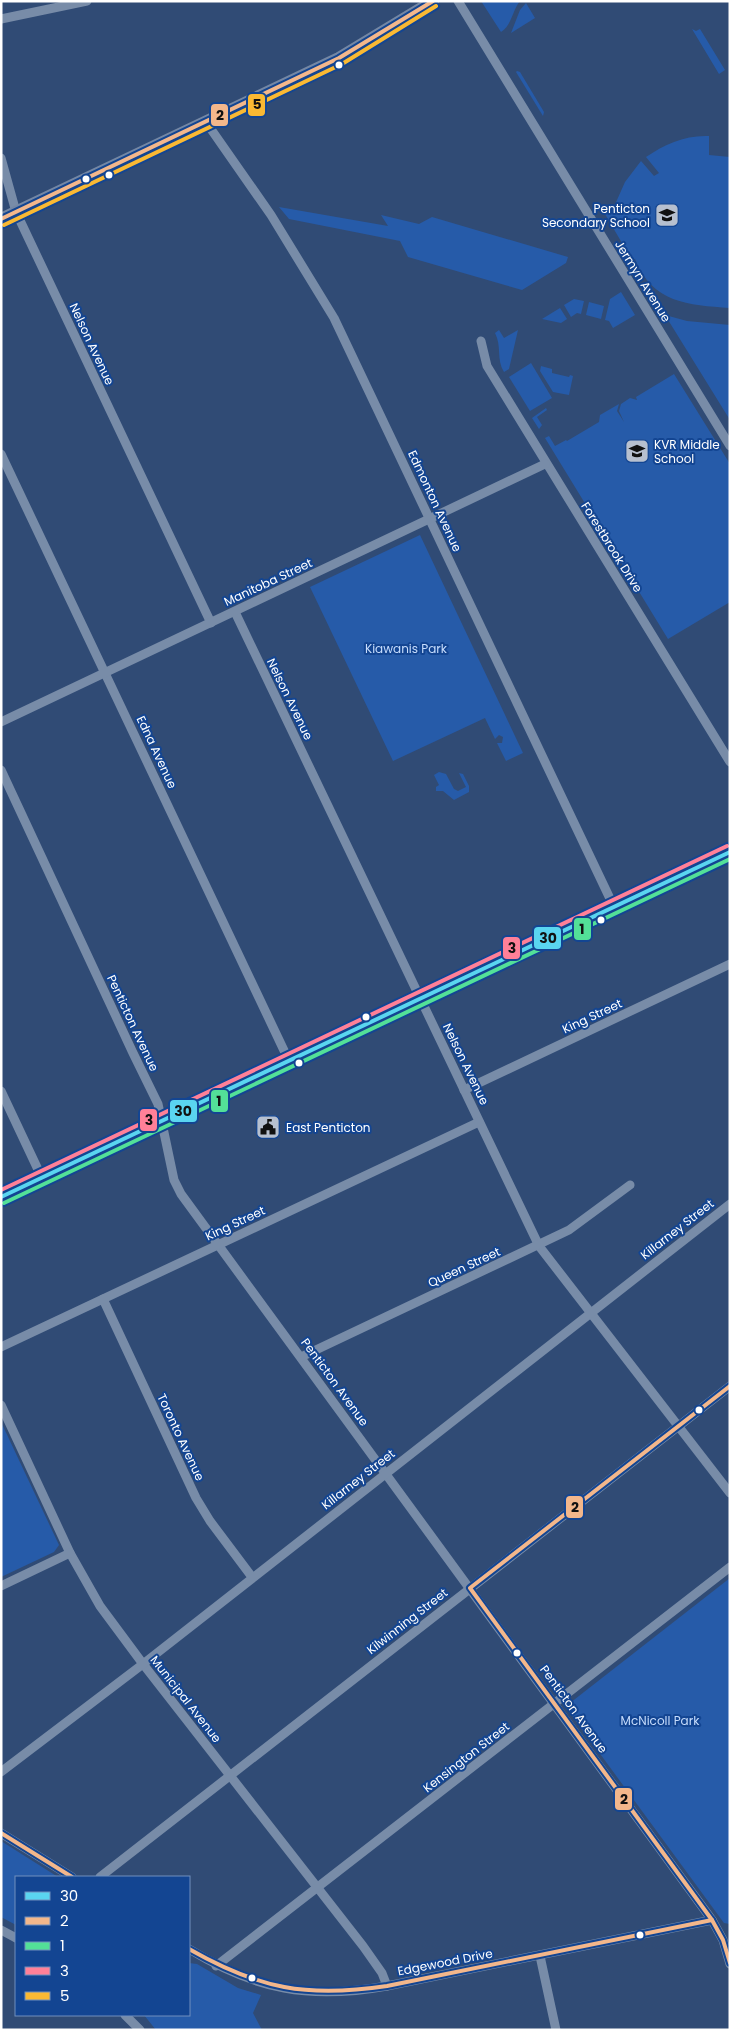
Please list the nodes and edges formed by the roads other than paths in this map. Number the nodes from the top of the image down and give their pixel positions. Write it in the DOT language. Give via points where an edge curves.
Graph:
graph roads {
  1 [pos="87,1"];
  2 [pos="433,1"];
  3 [pos="458,1"];
  4 [pos="1,19"];
  5 [pos="206,122"];
  6 [pos="1,158"];
  7 [pos="16,212"];
  8 [pos="1,219"];
  9 [pos="481,341"];
  10 [pos="730,446"];
  11 [pos="1,454"];
  12 [pos="546,464"];
  13 [pos="430,518"];
  14 [pos="235,612"];
  15 [pos="211,623"];
  16 [pos="105,672"];
  17 [pos="1,722"];
  18 [pos="730,762"];
  19 [pos="1,770"];
  20 [pos="730,852"];
  21 [pos="614,907"];
  22 [pos="730,964"];
  23 [pos="421,999"];
  24 [pos="289,1061"];
  25 [pos="464,1090"];
  26 [pos="1,1091"];
  27 [pos="162,1121"];
  28 [pos="480,1122"];
  29 [pos="42,1178"];
  30 [pos="630,1185"];
  31 [pos="1,1197"];
  32 [pos="730,1204"];
  33 [pos="218,1244"];
  34 [pos="539,1246"];
  35 [pos="103,1299"];
  36 [pos="591,1313"];
  37 [pos="1,1347"];
  38 [pos="301,1357"];
  39 [pos="730,1386"];
  40 [pos="1,1405"];
  41 [pos="678,1426"];
  42 [pos="386,1474"];
  43 [pos="730,1493"];
  44 [pos="70,1553"];
  45 [pos="730,1567"];
  46 [pos="252,1577"];
  47 [pos="1,1586"];
  48 [pos="470,1588"];
  49 [pos="143,1664"];
  50 [pos="554,1704"];
  51 [pos="1,1772"];
  52 [pos="229,1775"];
  53 [pos="1,1833"];
  54 [pos="70,1876"];
  55 [pos="101,1876"];
  56 [pos="318,1888"];
  57 [pos="712,1920"];
  58 [pos="1,1930"];
  59 [pos="15,1937"];
  60 [pos="190,1950"];
  61 [pos="540,1956"];
  62 [pos="730,1964"];
  63 [pos="216,1966"];
  64 [pos="387,1986"];
  65 [pos="126,2016"];
  66 [pos="140,2030"];
  67 [pos="556,2030"];
  1 -- 4 [label="street"];
  2 -- 5 [label="main road" via="339,58"];
  3 -- 10 [label="street, Jermyn Avenue"];
  5 -- 7 [label="main road"];
  5 -- 13 [label="street, Edmonton Avenue" via="271,216 334,318"];
  6 -- 7 [label="street, Nelson Avenue"];
  7 -- 8 [label="main road"];
  7 -- 15 [label="street, Nelson Avenue"];
  9 -- 12 [label="street, Forestbrook Drive" via="487,366"];
  11 -- 16 [label="street, Edna Avenue"];
  12 -- 13 [label="street, Manitoba Street"];
  12 -- 18 [label="street, Forestbrook Drive"];
  13 -- 14 [label="street, Manitoba Street"];
  13 -- 21 [label="street, Edmonton Avenue"];
  14 -- 15 [label="street, Manitoba Street"];
  14 -- 23 [label="street, Nelson Avenue"];
  15 -- 16 [label="street, Manitoba Street"];
  16 -- 17 [label="street, Manitoba Street"];
  16 -- 24 [label="street, Edna Avenue"];
  19 -- 27 [label="street, Penticton Avenue" via="158,1104"];
  20 -- 21 [label="street"];
  21 -- 23 [label="street"];
  22 -- 25 [label="street, King Street"];
  23 -- 24 [label="street"];
  23 -- 25 [label="street, Nelson Avenue"];
  24 -- 27 [label="street"];
  25 -- 28 [label="street, Nelson Avenue"];
  26 -- 29 [label="street"];
  27 -- 29 [label="street"];
  27 -- 33 [label="street, Penticton Avenue" via="176,1184"];
  28 -- 33 [label="street, King Street"];
  28 -- 34 [label="street, Nelson Avenue"];
  29 -- 31 [label="street"];
  30 -- 34 [label="street, Queen Street" via="569,1230"];
  32 -- 36 [label="street, Killarney Street"];
  33 -- 35 [label="street, King Street"];
  33 -- 38 [label="street, Penticton Avenue"];
  34 -- 36 [label="street, Nelson Avenue"];
  34 -- 38 [label="street, Queen Street"];
  35 -- 37 [label="street, King Street"];
  35 -- 46 [label="street, Toronto Avenue" via="196,1498"];
  36 -- 41 [label="street, Nelson Avenue"];
  36 -- 42 [label="street, Killarney Street"];
  38 -- 42 [label="street, Penticton Avenue"];
  39 -- 41 [label="street, Kilwinning Street"];
  40 -- 44 [label="street, Municipal Avenue"];
  41 -- 43 [label="street, Nelson Avenue"];
  41 -- 48 [label="street, Kilwinning Street"];
  42 -- 46 [label="street, Killarney Street"];
  42 -- 48 [label="street, Penticton Avenue"];
  44 -- 47 [label="street"];
  44 -- 49 [label="street, Municipal Avenue" via="100,1606"];
  45 -- 50 [label="street, Kensington Street"];
  46 -- 49 [label="street, Killarney Street"];
  48 -- 50 [label="street, Penticton Avenue"];
  48 -- 52 [label="street, Kilwinning Street"];
  49 -- 51 [label="street, Killarney Street"];
  49 -- 52 [label="street, Municipal Avenue"];
  50 -- 56 [label="street, Kensington Street"];
  50 -- 57 [label="street, Penticton Avenue"];
  52 -- 55 [label="street, Kilwinning Street"];
  52 -- 56 [label="street, Municipal Avenue"];
  53 -- 54 [label="street"];
  56 -- 63 [label="street, Kensington Street"];
  56 -- 64 [label="street, Municipal Avenue" via="382,1973"];
  57 -- 61 [label="street, Edgewood Drive"];
  57 -- 62 [label="street, Penticton Avenue" via="723,1940"];
  58 -- 59 [label="street"];
  60 -- 63 [label="street, Edgewood Drive"];
  61 -- 64 [label="street, Edgewood Drive"];
  61 -- 67 [label="street"];
  63 -- 64 [label="street, Edgewood Drive" via="274,1987 301,1992 357,1992"];
  65 -- 66 [label="street"];
}
